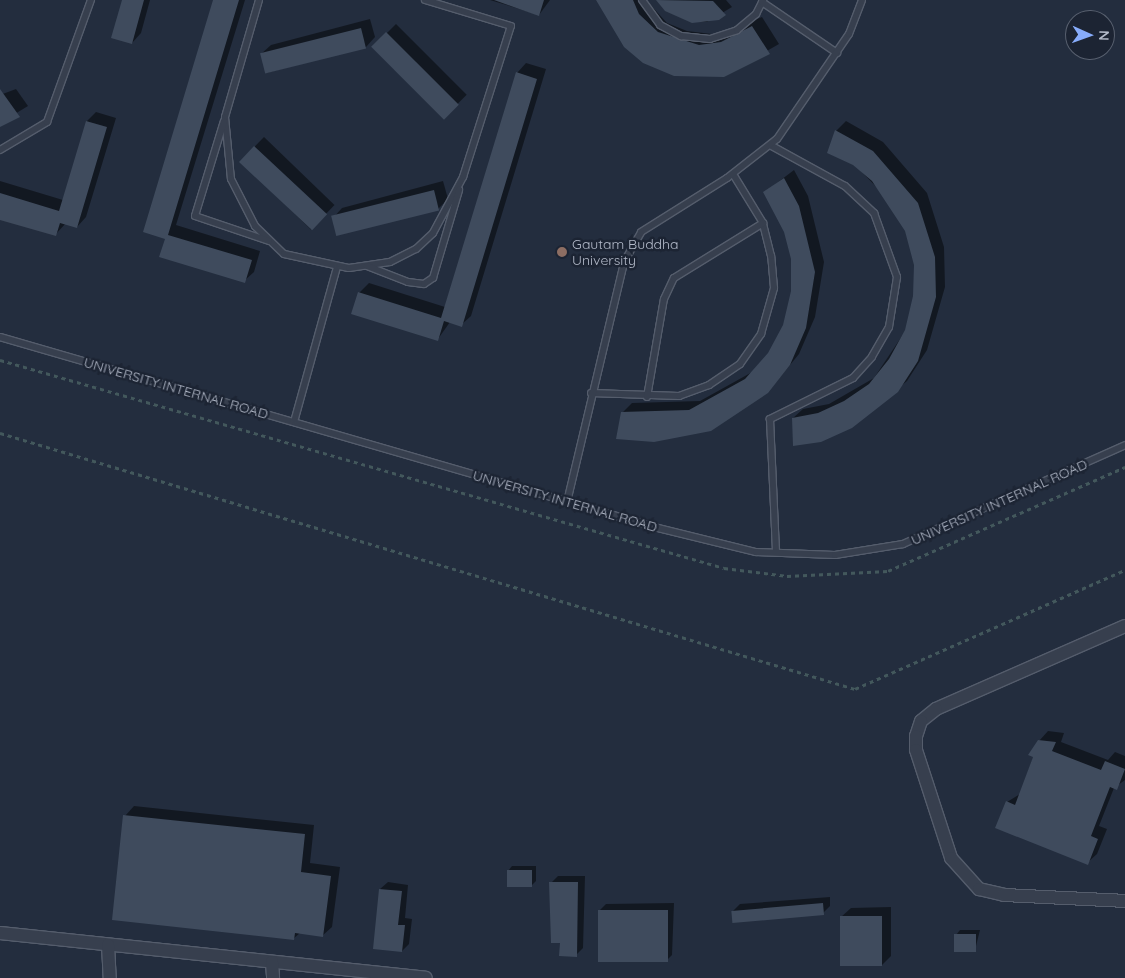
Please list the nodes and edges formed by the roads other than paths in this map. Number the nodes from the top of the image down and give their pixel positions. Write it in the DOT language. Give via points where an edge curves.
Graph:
graph roads {
  1 [pos="90,0"];
  2 [pos="259,0"];
  3 [pos="425,0"];
  4 [pos="642,0"];
  5 [pos="862,0"];
  6 [pos="763,1"];
  7 [pos="837,53"];
  8 [pos="225,118"];
  9 [pos="770,145"];
  10 [pos="0,150"];
  11 [pos="733,174"];
  12 [pos="463,177"];
  13 [pos="763,223"];
  14 [pos="272,242"];
  15 [pos="365,266"];
  16 [pos="337,267"];
  17 [pos="0,336"];
  18 [pos="591,393"];
  19 [pos="647,397"];
  20 [pos="294,422"];
  21 [pos="1125,445"];
  22 [pos="567,502"];
  23 [pos="776,552"];
  24 [pos="1125,626"];
  25 [pos="1125,901"];
  26 [pos="0,933"];
  27 [pos="108,945"];
  28 [pos="272,962"];
  29 [pos="110,978"];
  30 [pos="273,978"];
  31 [pos="426,978"];
  1 -- 10 [label="lane" via="46,122"];
  2 -- 8 [label="lane"];
  3 -- 12 [label="lane" via="511,26"];
  4 -- 6 [label="lane" via="660,24 681,36 710,40 737,30"];
  5 -- 7 [label="lane"];
  6 -- 7 [label="lane"];
  7 -- 9 [label="lane" via="814,91"];
  8 -- 14 [label="lane" via="231,179 256,226"];
  8 -- 14 [label="lane" via="196,216"];
  9 -- 11 [label="lane"];
  9 -- 23 [label="lane" via="845,186 874,213 897,277 889,327 872,357 852,378 770,419"];
  11 -- 13 [label="lane"];
  11 -- 18 [label="lane" via="641,232 624,262"];
  12 -- 15 [label="lane" via="433,233 416,249 390,262"];
  12 -- 15 [label="lane" via="433,278 424,284 408,282"];
  13 -- 19 [label="lane" via="674,278 664,299"];
  13 -- 19 [label="lane" via="774,288 761,334 740,364 709,385 679,396"];
  14 -- 16 [label="lane" via="284,254"];
  15 -- 16 [label="lane"];
  16 -- 20 [label="lane"];
  17 -- 20 [label="lane, UNIVERSITY INTERNAL ROAD"];
  18 -- 19 [label="lane"];
  18 -- 22 [label="lane"];
  20 -- 22 [label="lane, UNIVERSITY INTERNAL ROAD"];
  21 -- 23 [label="lane, UNIVERSITY INTERNAL ROAD" via="903,544 835,555"];
  22 -- 23 [label="lane, UNIVERSITY INTERNAL ROAD" via="658,528"];
  24 -- 25 [label="street" via="936,709 921,721 916,750 951,858 979,890 1004,895"];
  26 -- 27 [label="street"];
  27 -- 28 [label="street"];
  27 -- 29 [label="street"];
  28 -- 30 [label="street"];
  28 -- 31 [label="street"];
}
